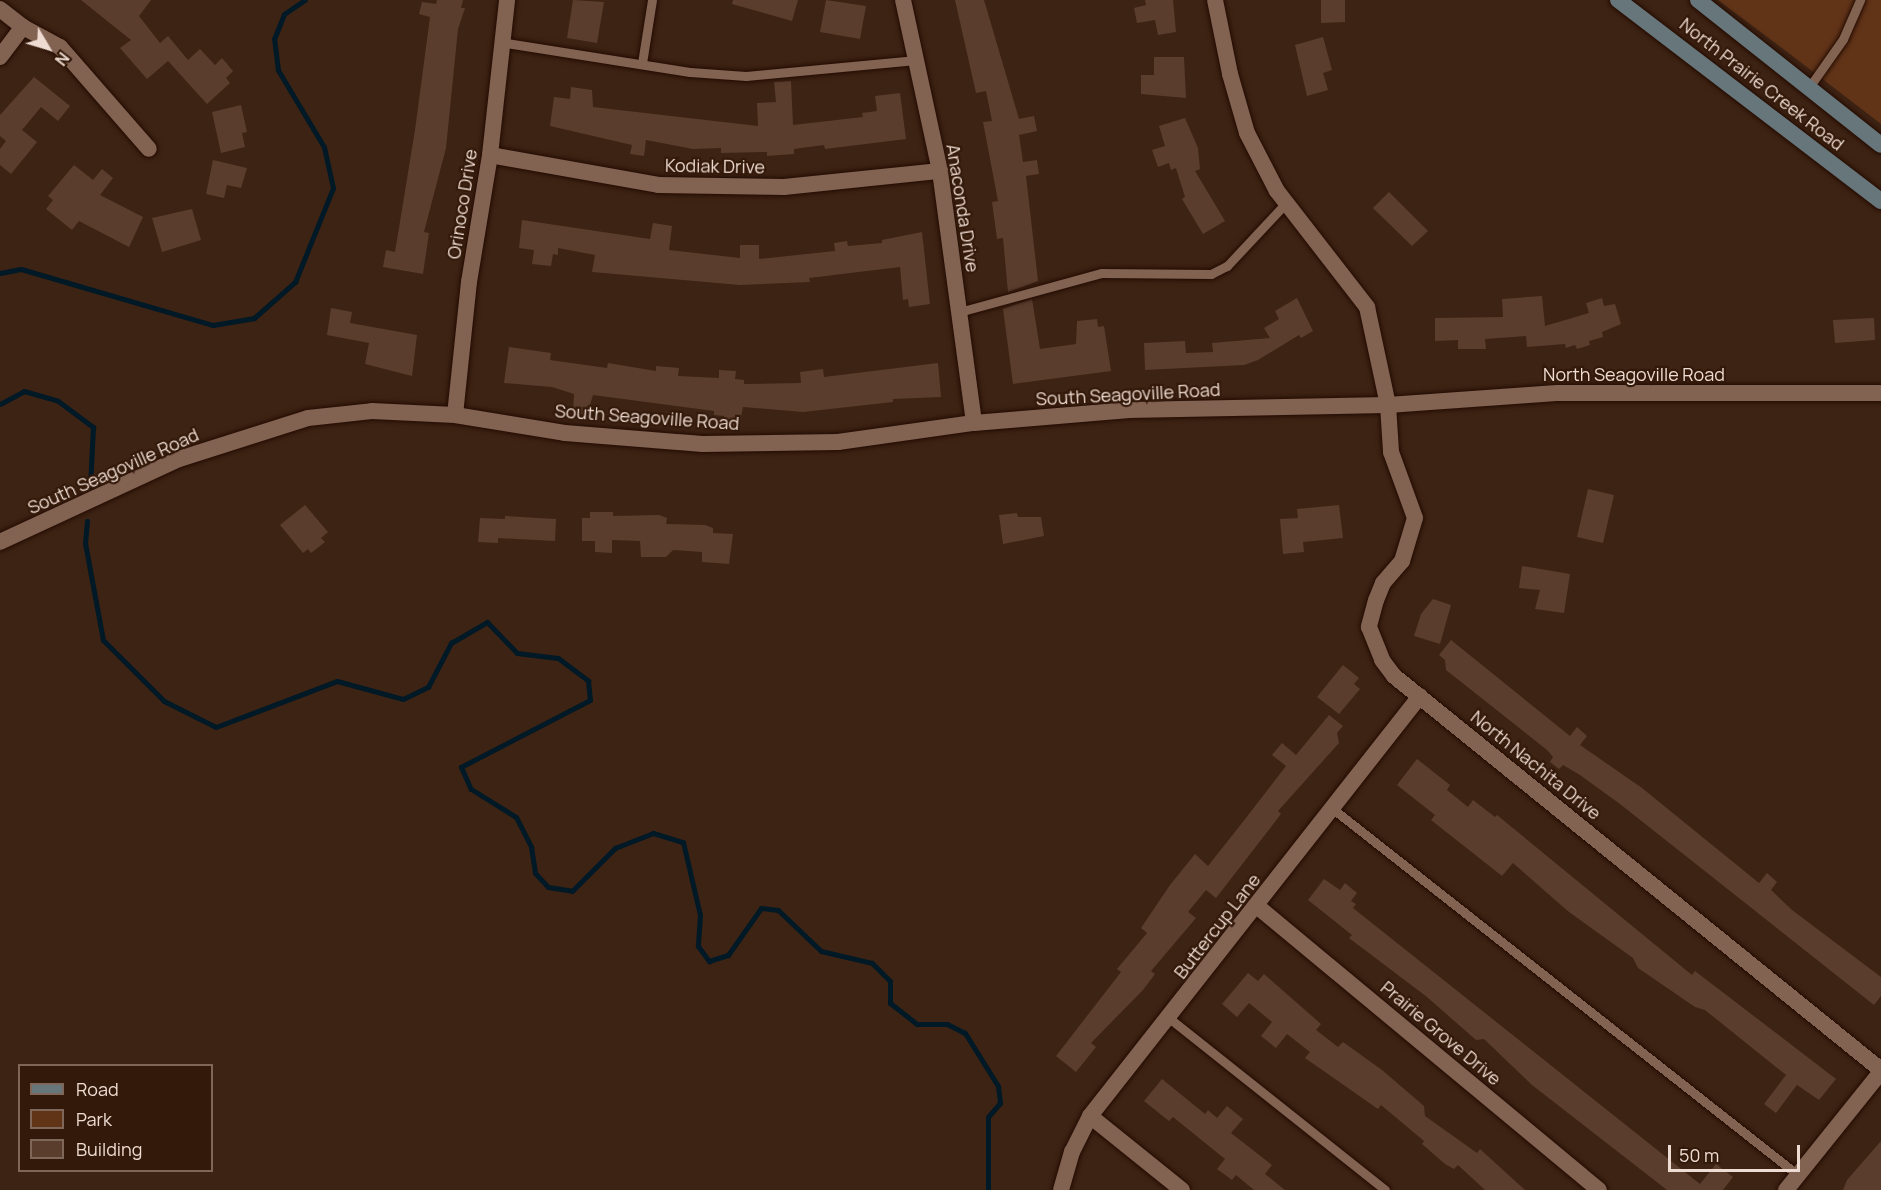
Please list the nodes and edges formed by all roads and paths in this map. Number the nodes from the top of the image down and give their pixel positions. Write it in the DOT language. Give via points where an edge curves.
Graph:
graph roads {
  1 [pos="507,0"];
  2 [pos="652,0"];
  3 [pos="903,0"];
  4 [pos="1215,0"];
  5 [pos="1698,0"];
  6 [pos="1860,0"];
  7 [pos="1627,3"];
  8 [pos="0,9"];
  9 [pos="23,27"];
  10 [pos="500,42"];
  11 [pos="0,57"];
  12 [pos="916,60"];
  13 [pos="642,63"];
  14 [pos="1810,86"];
  15 [pos="1881,145"];
  16 [pos="149,149"];
  17 [pos="490,155"];
  18 [pos="940,171"];
  19 [pos="1881,201"];
  20 [pos="1286,203"];
  21 [pos="959,312"];
  22 [pos="1881,393"];
  23 [pos="1388,405"];
  24 [pos="455,415"];
  25 [pos="974,423"];
  26 [pos="0,542"];
  27 [pos="1420,696"];
  28 [pos="1333,809"];
  29 [pos="1258,907"];
  30 [pos="1169,1018"];
  31 [pos="1881,1071"];
  32 [pos="1090,1116"];
  33 [pos="1798,1175"];
  34 [pos="1061,1190"];
  35 [pos="1182,1190"];
  36 [pos="1385,1190"];
  37 [pos="1599,1190"];
  38 [pos="1786,1190"];
  1 -- 10 [label="street, Orinoco Drive"];
  2 -- 13 [label="lane"];
  3 -- 12 [label="street, Anaconda Drive"];
  4 -- 20 [label="street, North Nachita Drive" via="1247,133"];
  5 -- 14 [label="main road, North Prairie Creek Road"];
  6 -- 14 [label="lane" via="1844,39"];
  7 -- 19 [label="main road, North Prairie Creek Road"];
  8 -- 9 [label="street"];
  9 -- 11 [label="street"];
  9 -- 16 [label="street" via="60,46"];
  10 -- 13 [label="lane"];
  10 -- 17 [label="street, Orinoco Drive"];
  12 -- 13 [label="lane" via="773,75 690,72"];
  12 -- 18 [label="street, Anaconda Drive"];
  14 -- 15 [label="main road, North Prairie Creek Road"];
  17 -- 18 [label="street, Kodiak Drive" via="658,185 784,187"];
  17 -- 24 [label="street, Orinoco Drive" via="469,282"];
  18 -- 21 [label="street, Anaconda Drive"];
  20 -- 21 [label="lane" via="1227,266 1211,274 1102,273"];
  20 -- 23 [label="street, North Nachita Drive" via="1367,307"];
  21 -- 25 [label="street, Anaconda Drive"];
  22 -- 23 [label="street, North Seagoville Road" via="1557,393"];
  23 -- 25 [label="street, South Seagoville Road" via="1129,410"];
  23 -- 27 [label="street, North Nachita Drive" via="1391,452 1415,518 1402,561 1383,583 1370,627 1382,660 1394,676"];
  24 -- 25 [label="street, South Seagoville Road" via="565,433 703,444 838,441"];
  24 -- 26 [label="street, South Seagoville Road" via="372,411 308,418 179,459"];
  27 -- 28 [label="street, Buttercup Lane"];
  27 -- 31 [label="street, North Nachita Drive"];
  28 -- 29 [label="street, Buttercup Lane"];
  28 -- 33 [label="lane"];
  29 -- 30 [label="street, Buttercup Lane"];
  29 -- 37 [label="street, Prairie Grove Drive"];
  30 -- 32 [label="street, Buttercup Lane"];
  30 -- 36 [label="lane"];
  31 -- 33 [label="street"];
  32 -- 34 [label="street, Buttercup Lane" via="1072,1152"];
  32 -- 35 [label="street"];
  33 -- 38 [label="street"];
}
